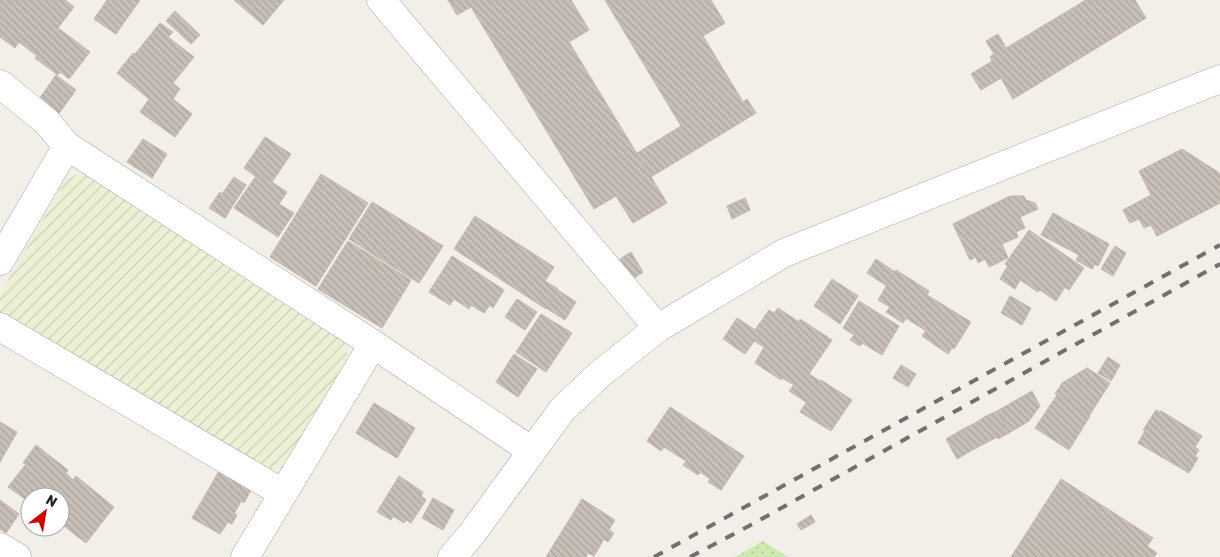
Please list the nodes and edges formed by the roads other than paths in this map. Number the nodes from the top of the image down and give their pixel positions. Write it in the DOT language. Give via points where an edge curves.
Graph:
graph roads {
  1 [pos="381,0"];
  2 [pos="1218,83"];
  3 [pos="0,84"];
  4 [pos="67,146"];
  5 [pos="0,261"];
  6 [pos="0,327"];
  7 [pos="658,328"];
  8 [pos="373,344"];
  9 [pos="532,451"];
  10 [pos="283,493"];
  11 [pos="0,547"];
  12 [pos="17,557"];
  13 [pos="245,557"];
  14 [pos="452,557"];
  1 -- 7 [label="street"];
  2 -- 7 [label="street" via="784,253"];
  3 -- 4 [label="street" via="46,121"];
  4 -- 5 [label="street"];
  4 -- 8 [label="street"];
  6 -- 10 [label="street"];
  7 -- 9 [label="street" via="600,374 562,410"];
  8 -- 9 [label="street"];
  8 -- 10 [label="street"];
  9 -- 14 [label="street"];
  10 -- 13 [label="street"];
  11 -- 12 [label="street"];
}
